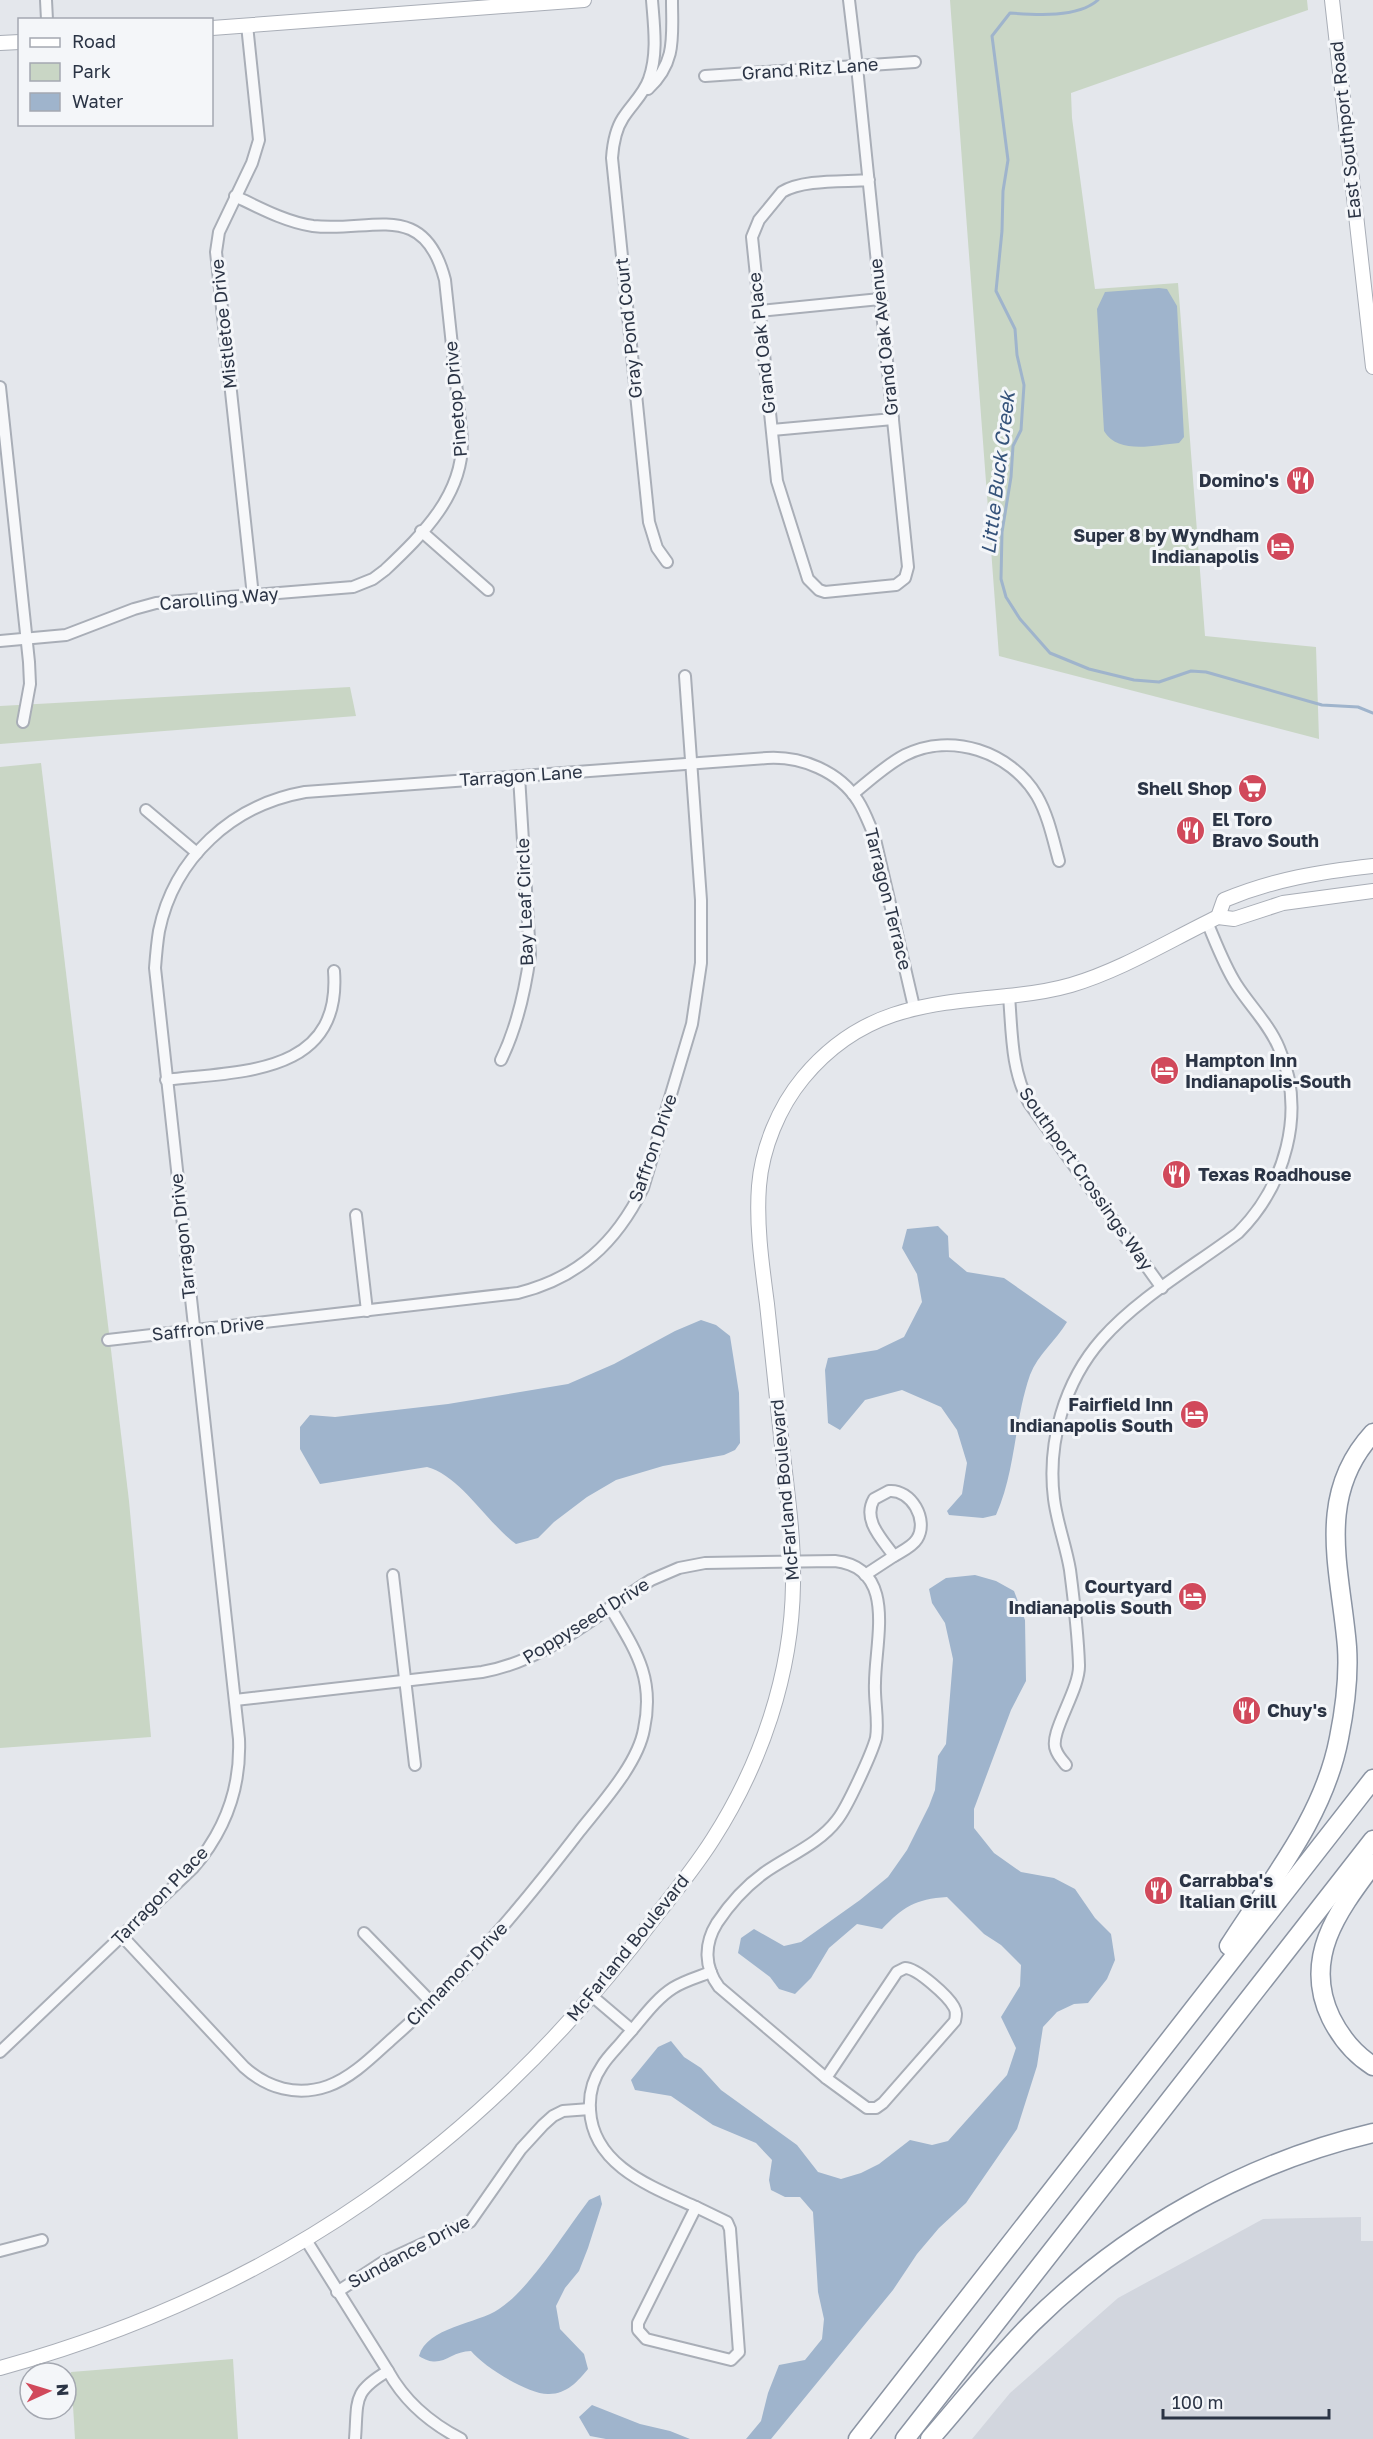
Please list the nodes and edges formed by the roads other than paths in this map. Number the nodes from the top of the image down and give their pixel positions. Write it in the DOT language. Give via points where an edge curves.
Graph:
graph roads {
  1 [pos="46,0"];
  2 [pos="584,0"];
  3 [pos="652,0"];
  4 [pos="672,0"];
  5 [pos="849,0"];
  6 [pos="1332,0"];
  7 [pos="47,18"];
  8 [pos="247,25"];
  9 [pos="213,28"];
  10 [pos="18,42"];
  11 [pos="0,43"];
  12 [pos="915,62"];
  13 [pos="857,67"];
  14 [pos="705,76"];
  15 [pos="639,97"];
  16 [pos="869,180"];
  17 [pos="235,196"];
  18 [pos="880,299"];
  19 [pos="759,311"];
  20 [pos="1373,367"];
  21 [pos="0,387"];
  22 [pos="893,419"];
  23 [pos="772,430"];
  24 [pos="5,482"];
  25 [pos="421,531"];
  26 [pos="667,562"];
  27 [pos="813,586"];
  28 [pos="488,590"];
  29 [pos="253,596"];
  30 [pos="27,639"];
  31 [pos="0,640"];
  32 [pos="685,676"];
  33 [pos="23,722"];
  34 [pos="691,763"];
  35 [pos="519,776"];
  36 [pos="853,794"];
  37 [pos="146,810"];
  38 [pos="197,852"];
  39 [pos="1059,861"];
  40 [pos="1373,866"];
  41 [pos="1373,891"];
  42 [pos="1212,919"];
  43 [pos="334,971"];
  44 [pos="1009,996"];
  45 [pos="914,1007"];
  46 [pos="501,1060"];
  47 [pos="166,1080"];
  48 [pos="356,1215"];
  49 [pos="1162,1288"];
  50 [pos="367,1311"];
  51 [pos="194,1330"];
  52 [pos="108,1340"];
  53 [pos="1373,1433"];
  54 [pos="894,1556"];
  55 [pos="793,1562"];
  56 [pos="393,1575"];
  57 [pos="865,1575"];
  58 [pos="609,1607"];
  59 [pos="405,1681"];
  60 [pos="235,1700"];
  61 [pos="415,1765"];
  62 [pos="1066,1765"];
  63 [pos="1373,1779"];
  64 [pos="1373,1840"];
  65 [pos="1373,1864"];
  66 [pos="364,1933"];
  67 [pos="122,1936"];
  68 [pos="711,1972"];
  69 [pos="592,1996"];
  70 [pos="432,2003"];
  71 [pos="632,2030"];
  72 [pos="1174,2033"];
  73 [pos="0,2052"];
  74 [pos="1373,2066"];
  75 [pos="826,2078"];
  76 [pos="590,2109"];
  77 [pos="1373,2133"];
  78 [pos="696,2207"];
  79 [pos="42,2240"];
  80 [pos="306,2240"];
  81 [pos="0,2251"];
  82 [pos="337,2292"];
  83 [pos="0,2368"];
  84 [pos="388,2371"];
  85 [pos="355,2439"];
  86 [pos="461,2439"];
  87 [pos="858,2439"];
  88 [pos="905,2439"];
  89 [pos="930,2439"];
  1 -- 7 [label="street"];
  2 -- 8 [label="street"];
  3 -- 15 [label="street, Gray Pond Court" via="654,62"];
  4 -- 15 [label="street, Gray Pond Court" via="669,61 661,76"];
  5 -- 13 [label="street, Grand Oak Avenue"];
  6 -- 20 [label="street, East Southport Road"];
  8 -- 9 [label="street"];
  8 -- 17 [label="street, Mistletoe Drive" via="259,140"];
  10 -- 11 [label="street"];
  12 -- 13 [label="street, Grand Ritz Lane"];
  13 -- 14 [label="street, Grand Ritz Lane"];
  13 -- 16 [label="street, Grand Oak Avenue"];
  15 -- 26 [label="street, Gray Pond Court" via="618,127 612,158 649,522 657,548"];
  16 -- 18 [label="street, Grand Oak Avenue"];
  16 -- 19 [label="street, Grand Oak Place" via="793,186 771,204 752,237"];
  17 -- 25 [label="street, Pinetop Drive" via="312,226 381,222 400,225 425,239 437,255 445,280 462,450 457,481 448,500"];
  17 -- 29 [label="street, Mistletoe Drive" via="219,232 216,252"];
  18 -- 19 [label="street"];
  18 -- 22 [label="street, Grand Oak Avenue"];
  19 -- 23 [label="street, Grand Oak Place"];
  21 -- 24 [label="street"];
  22 -- 23 [label="street"];
  22 -- 27 [label="street, Grand Oak Avenue" via="907,561 905,578 896,585 825,592"];
  23 -- 27 [label="street, Grand Oak Place" via="780,491"];
  24 -- 30 [label="street"];
  25 -- 28 [label="street"];
  25 -- 29 [label="street, Carolling Way" via="385,570 363,584"];
  29 -- 30 [label="street, Carolling Way" via="152,604 74,633"];
  30 -- 31 [label="street, Carolling Way"];
  30 -- 33 [label="street" via="30,684"];
  32 -- 34 [label="street, Saffron Drive"];
  34 -- 35 [label="street, Tarragon Lane"];
  34 -- 36 [label="street, Tarragon Lane" via="794,759 824,770"];
  34 -- 50 [label="street, Saffron Drive" via="702,906 698,988 684,1054 643,1188 632,1211 595,1254 543,1286 508,1295"];
  35 -- 38 [label="street, Tarragon Lane" via="289,795 236,818"];
  35 -- 46 [label="street, Bay Leaf Circle" via="530,955 518,1019"];
  36 -- 39 [label="street" via="896,760 920,750 956,746 985,752 1008,764 1030,785 1046,817"];
  36 -- 45 [label="street, Tarragon Terrace" via="874,835"];
  37 -- 38 [label="street"];
  38 -- 47 [label="street, Tarragon Drive" via="170,897 157,942 156,987"];
  40 -- 42 [label="street, McFarland Boulevard" via="1318,872 1265,884 1224,900"];
  41 -- 42 [label="street, McFarland Boulevard" via="1283,903 1234,919"];
  42 -- 44 [label="street, McFarland Boulevard" via="1091,978 1046,991"];
  42 -- 49 [label="street" via="1228,969 1280,1049 1291,1099 1288,1145 1279,1174 1249,1222"];
  43 -- 47 [label="street" via="335,992 328,1016 300,1052 262,1069"];
  44 -- 45 [label="street, McFarland Boulevard"];
  44 -- 49 [label="street, Southport Crossings Way" via="1020,1088"];
  45 -- 55 [label="street, McFarland Boulevard" via="860,1029 820,1060 782,1109 762,1166 758,1222"];
  47 -- 51 [label="street, Tarragon Drive"];
  48 -- 50 [label="street"];
  49 -- 62 [label="street" via="1124,1317 1086,1360 1065,1401 1057,1431 1052,1482 1070,1570 1079,1667 1076,1689 1053,1738"];
  50 -- 51 [label="street, Saffron Drive"];
  51 -- 52 [label="street, Saffron Drive"];
  51 -- 60 [label="street, Tarragon Drive"];
  53 -- 72 [label="highway" via="1344,1477 1337,1502 1335,1533 1347,1648 1346,1685 1339,1740 1328,1778 1297,1844"];
  54 -- 54 [label="street" via="916,1540 920,1527 919,1514 907,1495 894,1490 876,1497 869,1513 875,1530"];
  54 -- 57 [label="street"];
  55 -- 57 [label="street" via="840,1562"];
  55 -- 58 [label="street, Poppyseed Drive" via="716,1562 684,1567 651,1580"];
  55 -- 69 [label="street, McFarland Boulevard" via="792,1613 783,1671 770,1719 736,1800 707,1848"];
  56 -- 59 [label="street"];
  57 -- 68 [label="street" via="879,1601 874,1684 877,1725 873,1746 836,1822 755,1880 717,1924 708,1948"];
  58 -- 59 [label="street, Poppyseed Drive" via="547,1649 515,1664"];
  58 -- 70 [label="street, Cinnamon Drive" via="637,1653 647,1683 646,1719 639,1744 602,1803 524,1904"];
  59 -- 60 [label="street, Poppyseed Drive"];
  59 -- 61 [label="street"];
  60 -- 67 [label="street, Tarragon Place" via="239,1767 222,1826 193,1868"];
  63 -- 72 [label="highway"];
  64 -- 88 [label="highway"];
  65 -- 74 [label="highway" via="1343,1904 1329,1932 1320,1971 1326,2007 1338,2032"];
  66 -- 70 [label="street"];
  67 -- 70 [label="street, Cinnamon Drive" via="252,2074 282,2089 315,2090 340,2080"];
  67 -- 73 [label="street, Tarragon Place"];
  68 -- 71 [label="street" via="670,1990"];
  68 -- 75 [label="street" via="725,1992"];
  69 -- 71 [label="street"];
  69 -- 80 [label="street, McFarland Boulevard" via="476,2115 404,2173"];
  71 -- 76 [label="street" via="596,2077"];
  72 -- 87 [label="highway"];
  75 -- 75 [label="street" via="863,2107 879,2106 955,2021 955,2008 915,1970 899,1970"];
  76 -- 78 [label="street" via="596,2136 616,2163 645,2183"];
  76 -- 82 [label="street, Sundance Drive" via="553,2115 521,2149 470,2222 383,2262"];
  77 -- 89 [label="highway" via="1247,2176 1186,2207 1105,2259 1031,2324"];
  78 -- 78 [label="street" via="727,2222 730,2229 739,2352 731,2360 646,2339 638,2330"];
  79 -- 81 [label="street"];
  80 -- 82 [label="street"];
  80 -- 83 [label="street, McFarland Boulevard" via="223,2286 163,2313 63,2350"];
  82 -- 84 [label="street"];
  84 -- 85 [label="street" via="361,2392"];
  84 -- 86 [label="street" via="422,2415"];
}
